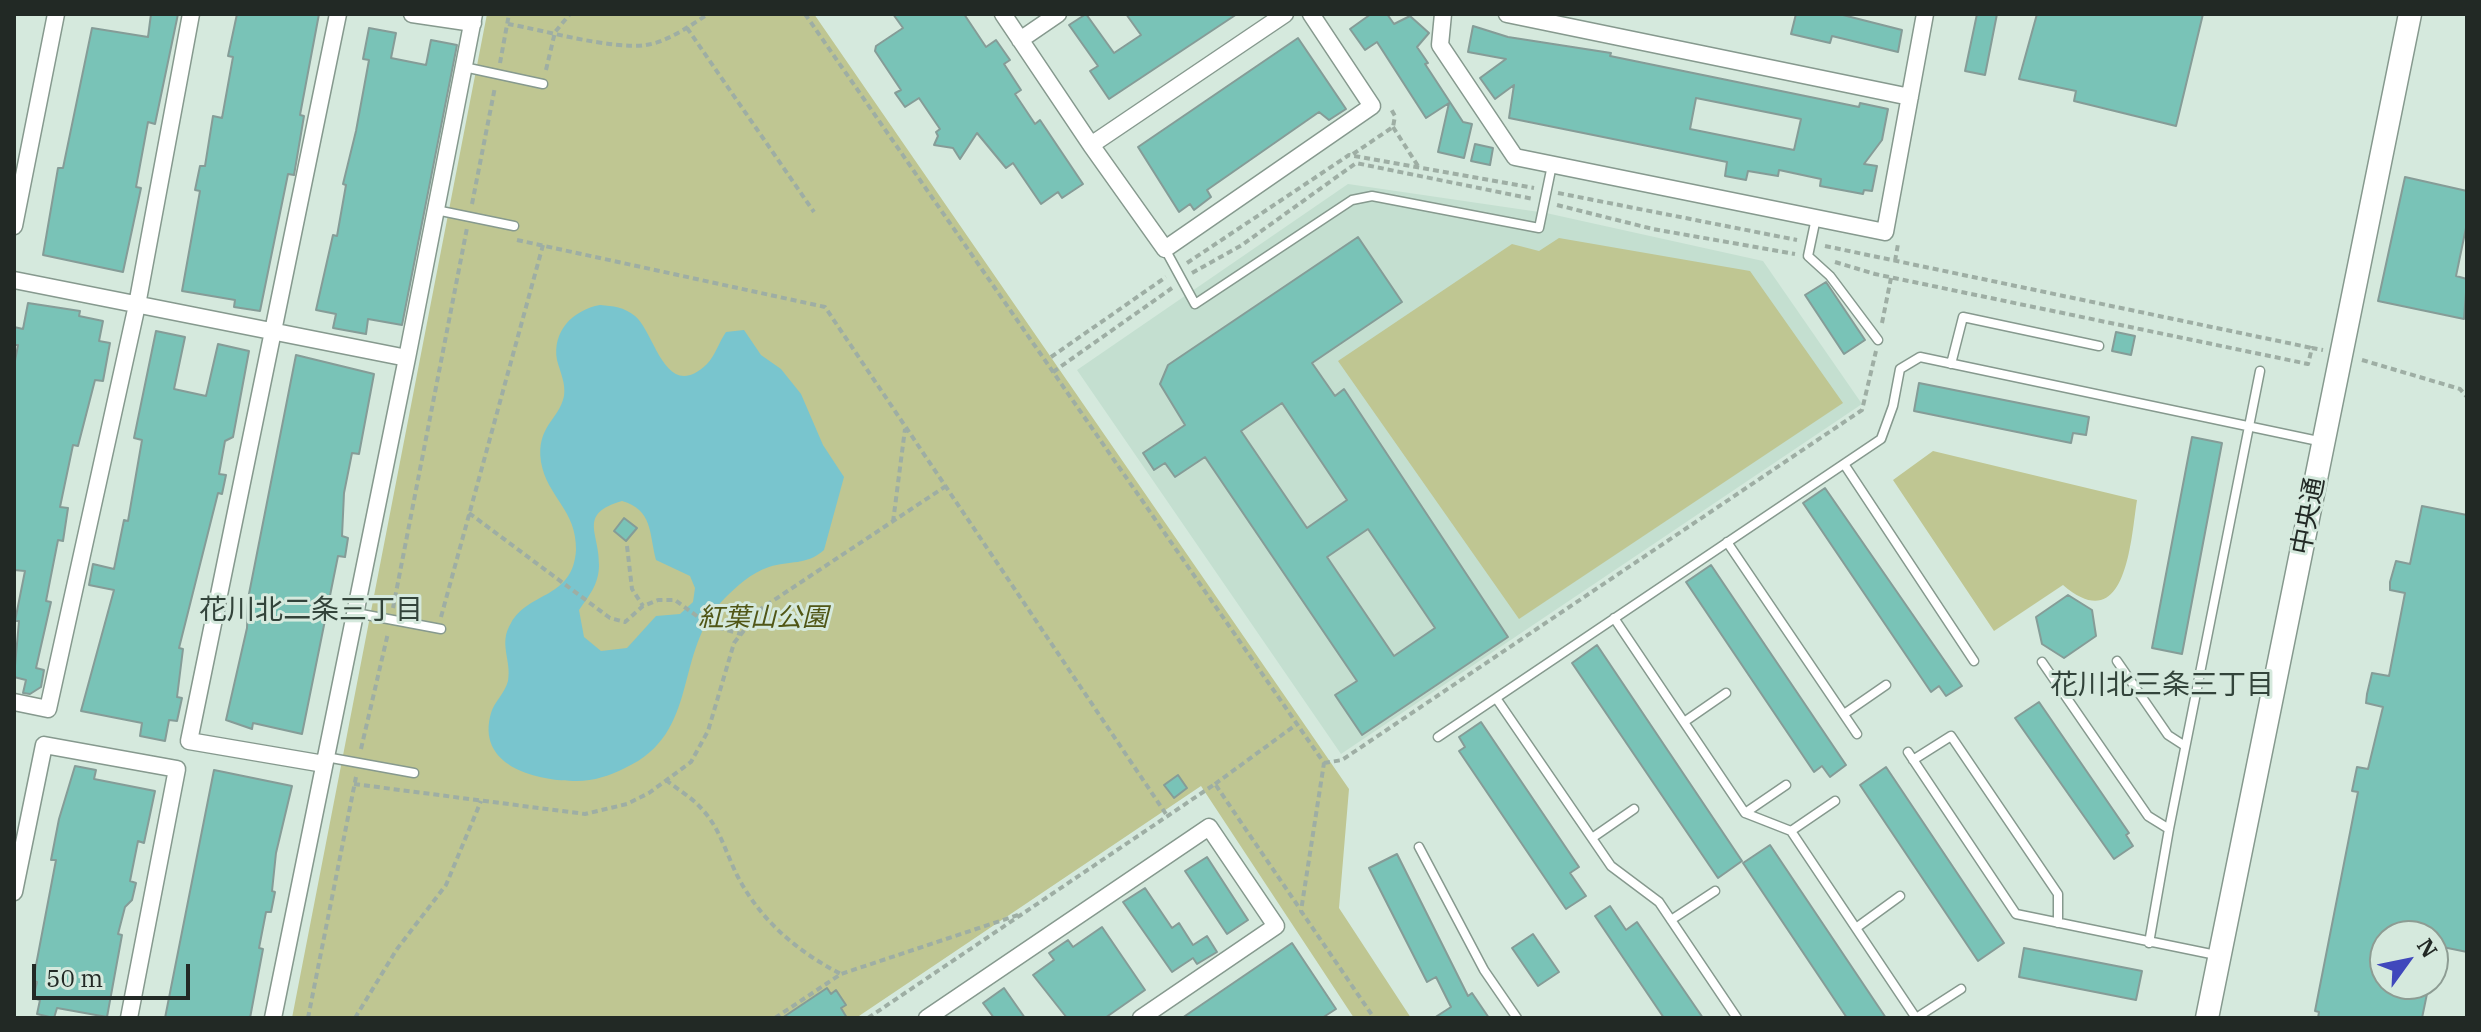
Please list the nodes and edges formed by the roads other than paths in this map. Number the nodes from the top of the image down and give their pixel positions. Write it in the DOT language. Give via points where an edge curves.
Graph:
graph roads {
  1 [pos="56,14"];
  2 [pos="191,14"];
  3 [pos="338,14"];
  4 [pos="412,14"];
  5 [pos="1003,14"];
  6 [pos="1058,14"];
  7 [pos="1285,14"];
  8 [pos="1311,14"];
  9 [pos="1443,14"];
  10 [pos="1507,14"];
  11 [pos="1925,14"];
  12 [pos="2410,14"];
  13 [pos="474,18"];
  14 [pos="1020,40"];
  15 [pos="464,67"];
  16 [pos="543,84"];
  17 [pos="1910,97"];
  18 [pos="1091,145"];
  19 [pos="1552,164"];
  20 [pos="436,210"];
  21 [pos="1816,218"];
  22 [pos="14,226"];
  23 [pos="514,226"];
  24 [pos="1165,249"];
  25 [pos="14,280"];
  26 [pos="137,305"];
  27 [pos="274,332"];
  28 [pos="1878,340"];
  29 [pos="2099,346"];
  30 [pos="407,358"];
  31 [pos="1951,364"];
  32 [pos="2260,371"];
  33 [pos="2249,426"];
  34 [pos="2324,442"];
  35 [pos="1844,464"];
  36 [pos="1727,542"];
  37 [pos="355,613"];
  38 [pos="1614,618"];
  39 [pos="440,626"];
  40 [pos="1974,661"];
  41 [pos="2117,661"];
  42 [pos="2042,662"];
  43 [pos="1886,685"];
  44 [pos="1726,693"];
  45 [pos="1496,698"];
  46 [pos="14,702"];
  47 [pos="1844,714"];
  48 [pos="1684,722"];
  49 [pos="1857,734"];
  50 [pos="1438,737"];
  51 [pos="2185,746"];
  52 [pos="325,760"];
  53 [pos="414,773"];
  54 [pos="1786,785"];
  55 [pos="14,797"];
  56 [pos="32,800"];
  57 [pos="1835,801"];
  58 [pos="1634,809"];
  59 [pos="1745,813"];
  60 [pos="2169,829"];
  61 [pos="1791,831"];
  62 [pos="1592,838"];
  63 [pos="1419,847"];
  64 [pos="1715,891"];
  65 [pos="14,892"];
  66 [pos="1900,896"];
  67 [pos="1671,920"];
  68 [pos="2058,923"];
  69 [pos="1856,928"];
  70 [pos="2149,943"];
  71 [pos="2220,956"];
  72 [pos="1961,989"];
  73 [pos="129,1018"];
  74 [pos="273,1018"];
  75 [pos="927,1018"];
  76 [pos="1141,1018"];
  77 [pos="1517,1018"];
  78 [pos="1737,1018"];
  79 [pos="2207,1018"];
  1 -- 22 [label="street"];
  2 -- 26 [label="street"];
  3 -- 27 [label="street"];
  4 -- 13 [label="street"];
  5 -- 14 [label="street"];
  6 -- 14 [label="street"];
  7 -- 18 [label="street"];
  8 -- 24 [label="street" via="1372,106"];
  9 -- 19 [label="street" via="1440,45 1515,157"];
  10 -- 17 [label="street"];
  11 -- 17 [label="street"];
  12 -- 34 [label="street, 中央通"];
  13 -- 15 [label="street"];
  14 -- 18 [label="street"];
  15 -- 16 [label="lane"];
  15 -- 20 [label="street"];
  17 -- 21 [label="street" via="1885,232"];
  18 -- 24 [label="street"];
  19 -- 21 [label="street"];
  19 -- 24 [label="lane" via="1539,228 1372,196 1352,200 1195,304"];
  20 -- 23 [label="lane"];
  20 -- 30 [label="street"];
  21 -- 28 [label="lane" via="1808,256 1830,276"];
  25 -- 26 [label="street"];
  26 -- 27 [label="street"];
  26 -- 46 [label="street" via="48,709"];
  27 -- 30 [label="street"];
  27 -- 52 [label="street" via="189,741"];
  29 -- 31 [label="lane" via="1963,317"];
  30 -- 37 [label="street"];
  31 -- 33 [label="lane"];
  31 -- 35 [label="lane" via="1920,357 1900,369 1881,439"];
  32 -- 33 [label="lane"];
  33 -- 34 [label="lane"];
  33 -- 51 [label="lane"];
  34 -- 71 [label="street, 中央通"];
  35 -- 36 [label="lane"];
  35 -- 40 [label="lane"];
  36 -- 38 [label="lane"];
  36 -- 47 [label="lane"];
  37 -- 39 [label="lane"];
  37 -- 52 [label="street"];
  38 -- 45 [label="lane"];
  38 -- 48 [label="lane"];
  41 -- 51 [label="lane" via="2168,735"];
  42 -- 60 [label="lane" via="2148,816"];
  43 -- 47 [label="lane"];
  44 -- 48 [label="lane"];
  45 -- 50 [label="lane"];
  45 -- 62 [label="lane"];
  47 -- 49 [label="lane"];
  48 -- 59 [label="lane"];
  51 -- 60 [label="lane"];
  52 -- 53 [label="lane"];
  52 -- 74 [label="street"];
  54 -- 59 [label="lane"];
  55 -- 56 [label="street"];
  56 -- 65 [label="street"];
  56 -- 73 [label="street" via="44,745 177,769"];
  57 -- 61 [label="lane"];
  58 -- 62 [label="lane"];
  59 -- 61 [label="lane"];
  60 -- 70 [label="lane"];
  61 -- 69 [label="lane"];
  62 -- 67 [label="lane" via="1611,866 1659,902"];
  63 -- 77 [label="lane" via="1484,970"];
  64 -- 67 [label="lane"];
  66 -- 69 [label="lane"];
  67 -- 78 [label="lane"];
  68 -- 68 [label="lane" via="2016,914 1911,756 1951,736 2058,894"];
  68 -- 70 [label="lane"];
  69 -- 72 [label="lane" via="1916,1018"];
  70 -- 71 [label="lane"];
  71 -- 79 [label="street, 中央通"];
  75 -- 76 [label="street" via="1209,827 1276,926"];
}
